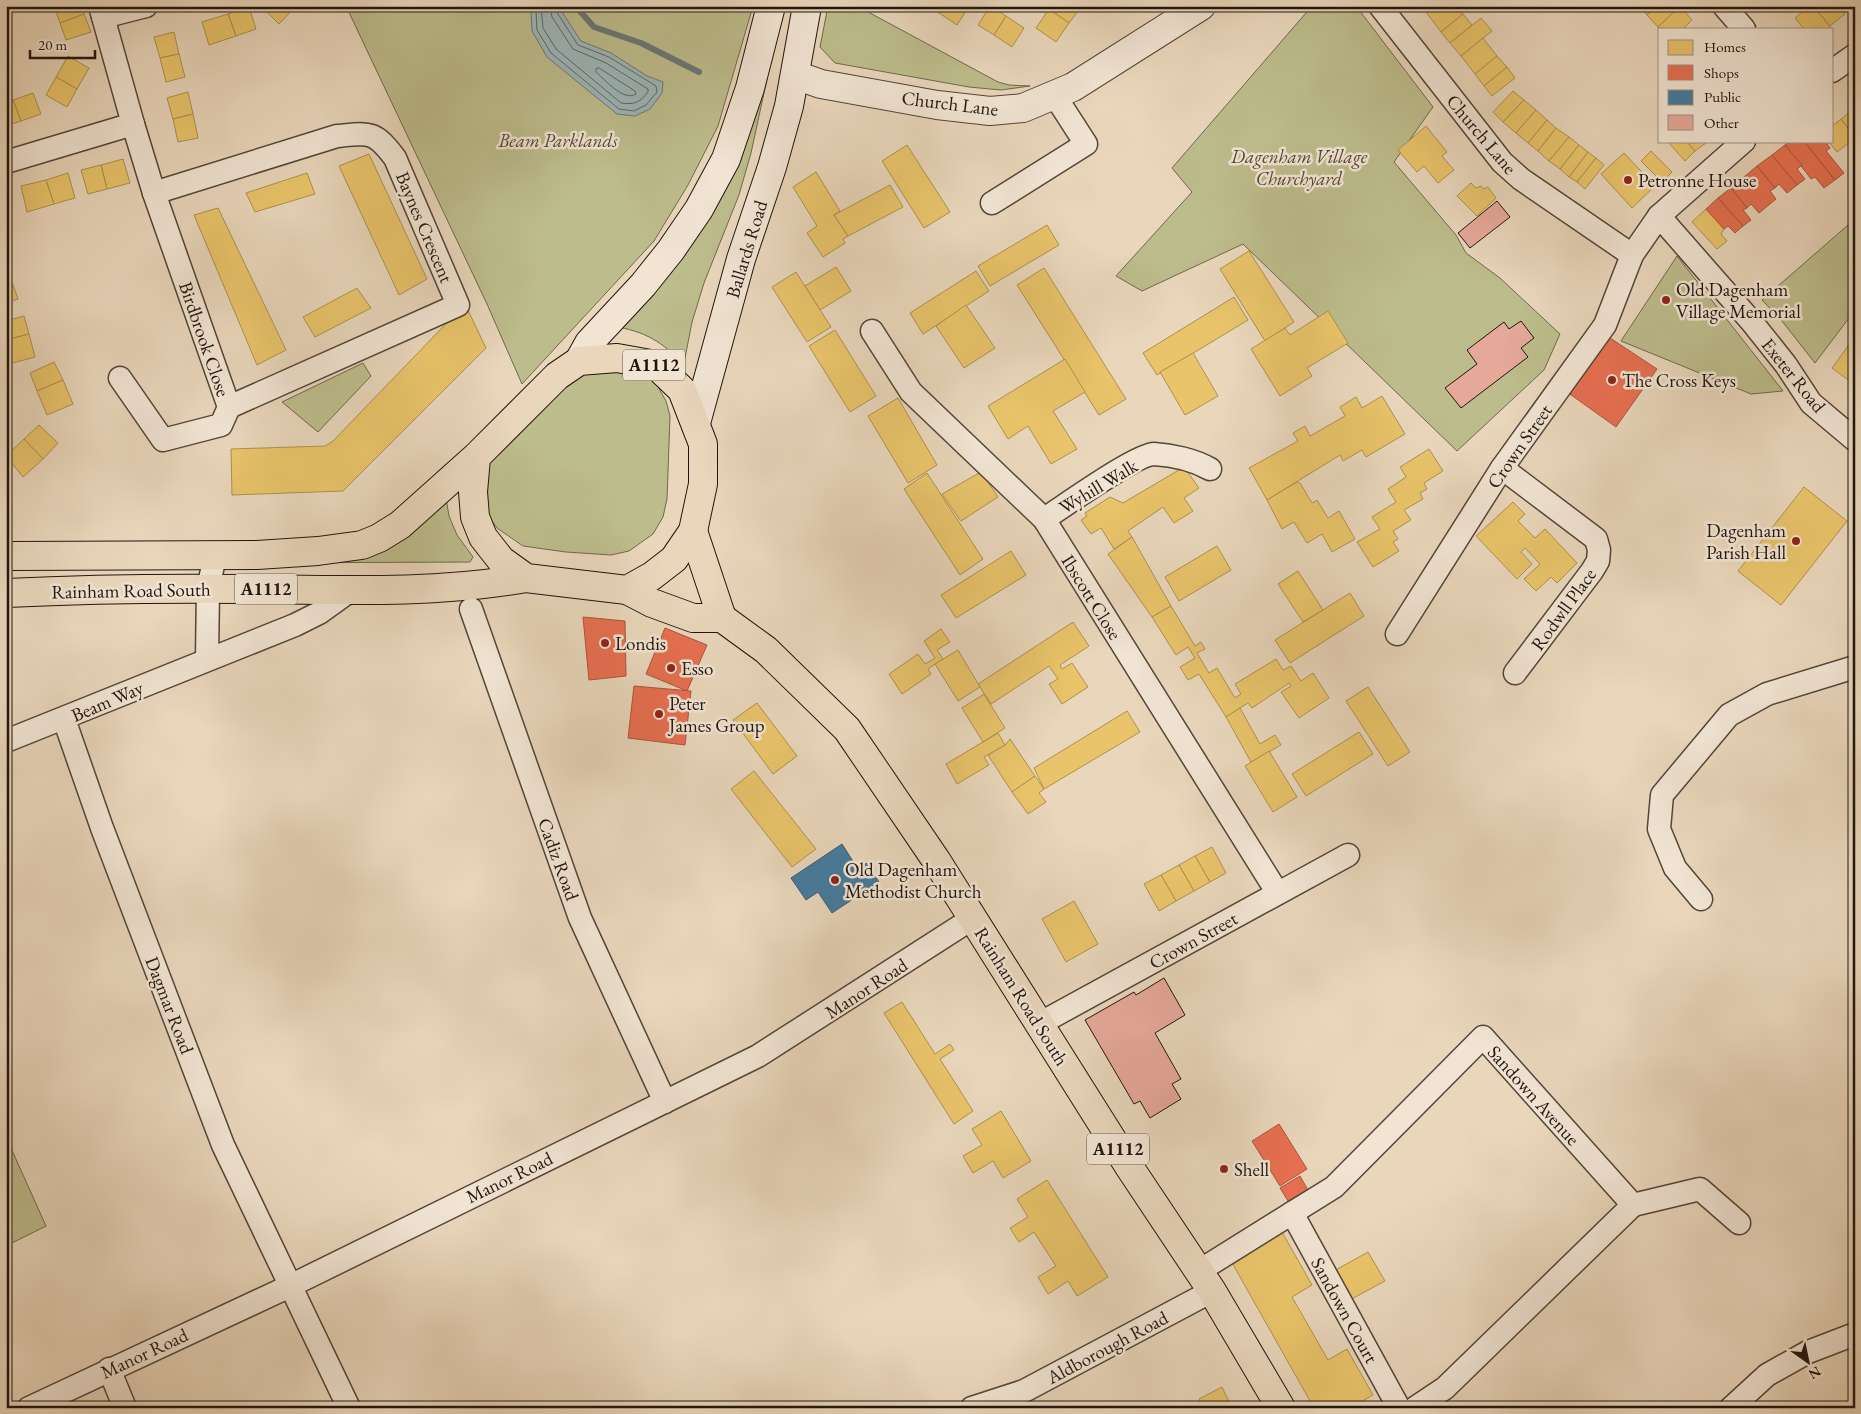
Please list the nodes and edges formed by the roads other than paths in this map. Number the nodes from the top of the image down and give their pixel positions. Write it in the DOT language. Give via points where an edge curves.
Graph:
graph roads {
  1 [pos="146,6"];
  2 [pos="771,6"];
  3 [pos="807,6"];
  4 [pos="1201,6"];
  5 [pos="1380,6"];
  6 [pos="1724,6"];
  7 [pos="101,12"];
  8 [pos="1743,28"];
  9 [pos="1855,55"];
  10 [pos="1834,70"];
  11 [pos="795,74"];
  12 [pos="1055,96"];
  13 [pos="742,109"];
  14 [pos="133,124"];
  15 [pos="1743,142"];
  16 [pos="6,162"];
  17 [pos="154,193"];
  18 [pos="992,203"];
  19 [pos="1659,216"];
  20 [pos="1632,255"];
  21 [pos="872,331"];
  22 [pos="580,361"];
  23 [pos="120,378"];
  24 [pos="229,406"];
  25 [pos="696,423"];
  26 [pos="1855,440"];
  27 [pos="476,457"];
  28 [pos="1502,468"];
  29 [pos="1210,469"];
  30 [pos="1044,519"];
  31 [pos="693,532"];
  32 [pos="6,556"];
  33 [pos="215,556"];
  34 [pos="526,578"];
  35 [pos="208,589"];
  36 [pos="351,590"];
  37 [pos="627,590"];
  38 [pos="6,593"];
  39 [pos="471,609"];
  40 [pos="722,618"];
  41 [pos="1397,634"];
  42 [pos="207,660"];
  43 [pos="1855,667"];
  44 [pos="1515,673"];
  45 [pos="64,719"];
  46 [pos="6,741"];
  47 [pos="1348,855"];
  48 [pos="1277,892"];
  49 [pos="1701,899"];
  50 [pos="973,918"];
  51 [pos="1039,1024"];
  52 [pos="665,1102"];
  53 [pos="1633,1205"];
  54 [pos="1292,1213"];
  55 [pos="1739,1224"];
  56 [pos="1206,1281"];
  57 [pos="290,1286"];
  58 [pos="1855,1334"];
  59 [pos="109,1369"];
  60 [pos="29,1408"];
  61 [pos="124,1408"];
  62 [pos="349,1408"];
  63 [pos="972,1408"];
  64 [pos="1281,1408"];
  65 [pos="1399,1408"];
  66 [pos="1415,1408"];
  67 [pos="1731,1408"];
  1 -- 7 [label="street"];
  2 -- 13 [label="main road"];
  3 -- 11 [label="main road, Ballards Road"];
  4 -- 12 [label="main road, Church Lane"];
  5 -- 20 [label="street, Church Lane" via="1502,162 1521,179"];
  6 -- 8 [label="street"];
  7 -- 14 [label="street, Birdbrook Close"];
  9 -- 10 [label="street"];
  11 -- 12 [label="main road, Church Lane" via="821,84 990,112 1023,108"];
  11 -- 13 [label="main road" via="767,87"];
  11 -- 25 [label="main road, Ballards Road" via="789,106 741,259"];
  12 -- 18 [label="street" via="1086,144"];
  13 -- 22 [label="main road" via="726,159 699,209 643,285 589,343"];
  14 -- 16 [label="street"];
  14 -- 17 [label="street, Birdbrook Close"];
  15 -- 19 [label="street, Crown Street"];
  17 -- 24 [label="street, Birdbrook Close"];
  17 -- 24 [label="street, Baynes Crescent" via="337,136 368,133 384,143 395,158 458,305"];
  19 -- 20 [label="street, Crown Street"];
  19 -- 26 [label="street, Exeter Road" via="1751,321 1811,403"];
  20 -- 28 [label="street, Crown Street" via="1605,325"];
  21 -- 30 [label="street, Ibscott Close" via="911,392"];
  22 -- 25 [label="main road, A1112" via="617,358 656,365 682,390"];
  22 -- 27 [label="main road, A1112" via="535,396"];
  23 -- 24 [label="street, Birdbrook Close" via="163,440 221,425"];
  25 -- 31 [label="main road, A1112" via="703,444 703,484"];
  27 -- 33 [label="main road, Rainham Road South / A1112" via="400,525 362,545 318,551"];
  27 -- 34 [label="main road, A1112" via="474,509 483,537 501,560"];
  28 -- 41 [label="street, Crown Street"];
  28 -- 44 [label="street, Rodwll Place" via="1581,526 1596,539 1599,550 1592,572"];
  29 -- 30 [label="street, Wyhill Walk" via="1196,461 1152,454 1122,468"];
  30 -- 48 [label="street, Ibscott Close"];
  31 -- 37 [label="main road, A1112" via="674,559"];
  31 -- 40 [label="main road"];
  32 -- 33 [label="main road, Rainham Road South / A1112"];
  33 -- 35 [label="street"];
  34 -- 36 [label="main road, Rainham Road South / A1112" via="481,585"];
  34 -- 37 [label="main road, A1112"];
  35 -- 36 [label="main road, Rainham Road South / A1112"];
  35 -- 38 [label="main road, Rainham Road South / A1112"];
  35 -- 42 [label="street"];
  36 -- 42 [label="street, Beam Way" via="294,626"];
  37 -- 40 [label="main road, A1112" via="693,618"];
  39 -- 52 [label="street, Cadiz Road" via="580,918"];
  40 -- 50 [label="main road, Rainham Road South / A1112" via="766,650 847,729"];
  42 -- 45 [label="street, Beam Way"];
  43 -- 49 [label="street" via="1767,694 1728,715 1662,795 1659,829 1676,868"];
  45 -- 46 [label="street, Beam Way"];
  45 -- 57 [label="street, Dagmar Road" via="102,828 223,1145"];
  47 -- 48 [label="street, Crown Street"];
  48 -- 51 [label="street, Crown Street"];
  50 -- 51 [label="main road, Rainham Road South / A1112"];
  50 -- 52 [label="street, Manor Road" via="758,1056"];
  51 -- 56 [label="main road, Rainham Road South / A1112"];
  52 -- 57 [label="street, Manor Road"];
  53 -- 54 [label="street, Sandown Avenue" via="1483,1037 1334,1187"];
  53 -- 55 [label="street" via="1700,1189"];
  53 -- 66 [label="street" via="1445,1388"];
  54 -- 56 [label="street, Sandown Avenue"];
  54 -- 65 [label="street, Sandown Court"];
  56 -- 63 [label="street, Aldborough Road" via="1024,1391"];
  56 -- 64 [label="main road, Rainham Road South / A1112"];
  57 -- 59 [label="street, Manor Road"];
  57 -- 62 [label="street"];
  58 -- 67 [label="street" via="1808,1352 1767,1375"];
  59 -- 60 [label="street, Manor Road"];
  59 -- 61 [label="street"];
}
